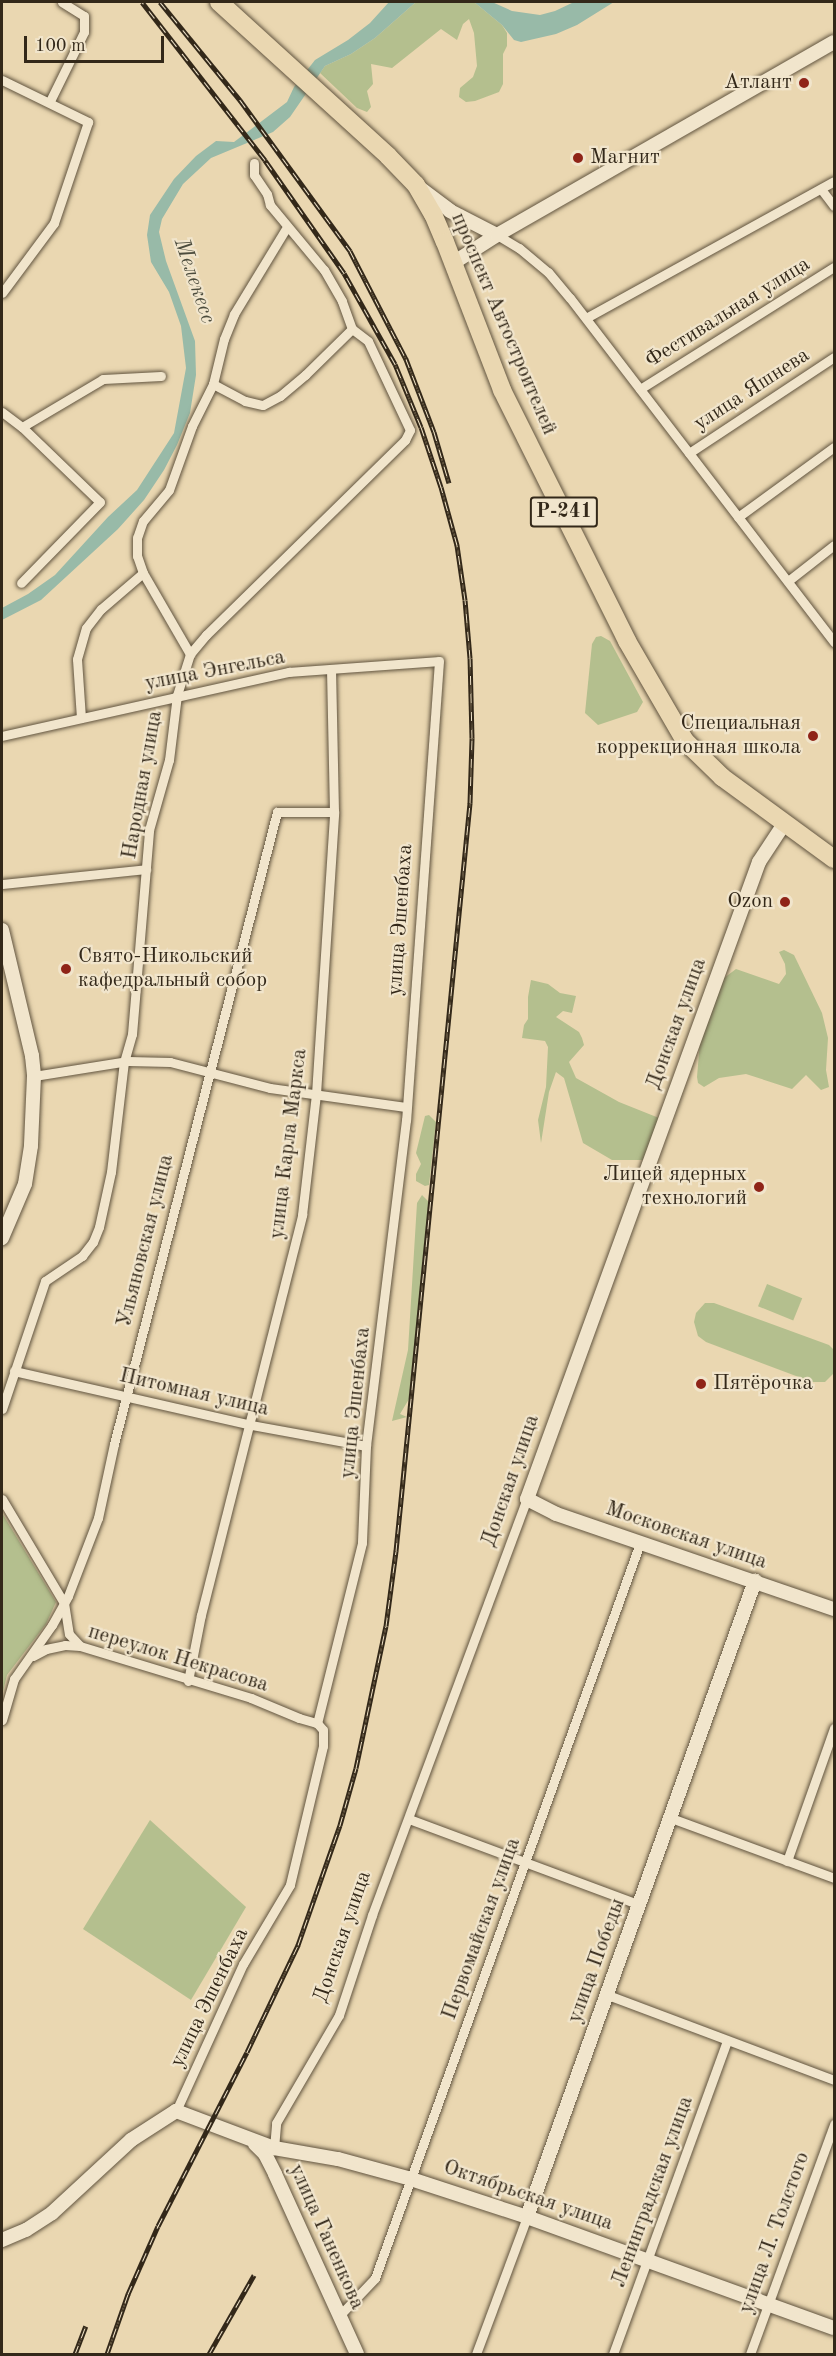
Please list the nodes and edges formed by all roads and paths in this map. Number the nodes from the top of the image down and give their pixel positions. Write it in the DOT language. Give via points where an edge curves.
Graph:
graph roads {
  1 [pos="62,2"];
  2 [pos="219,2"];
  3 [pos="834,42"];
  4 [pos="2,80"];
  5 [pos="50,101"];
  6 [pos="254,163"];
  7 [pos="834,181"];
  8 [pos="416,185"];
  9 [pos="821,189"];
  10 [pos="834,206"];
  11 [pos="287,227"];
  12 [pos="497,235"];
  13 [pos="453,263"];
  14 [pos="834,267"];
  15 [pos="2,293"];
  16 [pos="586,318"];
  17 [pos="352,329"];
  18 [pos="834,357"];
  19 [pos="161,376"];
  20 [pos="213,384"];
  21 [pos="640,389"];
  22 [pos="2,412"];
  23 [pos="22,427"];
  24 [pos="834,447"];
  25 [pos="689,453"];
  26 [pos="738,517"];
  27 [pos="834,546"];
  28 [pos="143,573"];
  29 [pos="788,581"];
  30 [pos="21,583"];
  31 [pos="834,642"];
  32 [pos="190,654"];
  33 [pos="439,661"];
  34 [pos="331,671"];
  35 [pos="177,695"];
  36 [pos="81,718"];
  37 [pos="2,736"];
  38 [pos="334,812"];
  39 [pos="784,824"];
  40 [pos="834,859"];
  41 [pos="146,870"];
  42 [pos="2,884"];
  43 [pos="2,930"];
  44 [pos="124,1062"];
  45 [pos="210,1071"];
  46 [pos="34,1076"];
  47 [pos="316,1094"];
  48 [pos="406,1107"];
  49 [pos="2,1238"];
  50 [pos="14,1371"];
  51 [pos="129,1396"];
  52 [pos="2,1409"];
  53 [pos="251,1425"];
  54 [pos="366,1446"];
  55 [pos="2,1499"];
  56 [pos="527,1499"];
  57 [pos="640,1543"];
  58 [pos="755,1581"];
  59 [pos="64,1603"];
  60 [pos="834,1609"];
  61 [pos="80,1646"];
  62 [pos="28,1659"];
  63 [pos="188,1681"];
  64 [pos="2,1720"];
  65 [pos="317,1723"];
  66 [pos="834,1728"];
  67 [pos="671,1818"];
  68 [pos="409,1819"];
  69 [pos="787,1861"];
  70 [pos="524,1864"];
  71 [pos="834,1878"];
  72 [pos="640,1905"];
  73 [pos="608,1995"];
  74 [pos="727,2041"];
  75 [pos="834,2080"];
  76 [pos="176,2111"];
  77 [pos="834,2124"];
  78 [pos="251,2140"];
  79 [pos="274,2148"];
  80 [pos="411,2179"];
  81 [pos="527,2217"];
  82 [pos="2,2240"];
  83 [pos="647,2260"];
  84 [pos="767,2304"];
  85 [pos="339,2316"];
  86 [pos="834,2328"];
  87 [pos="357,2355"];
  88 [pos="476,2355"];
  89 [pos="613,2355"];
  90 [pos="750,2355"];
  1 -- 5 [label="street" via="84,16 84,32"];
  2 -- 8 [label="highway, проспект Автостроителей / Р-241"];
  3 -- 12 [label="street"];
  4 -- 5 [label="street"];
  5 -- 15 [label="street" via="88,122 54,223"];
  6 -- 11 [label="street" via="254,175"];
  7 -- 9 [label="street"];
  8 -- 12 [label="street" via="450,211"];
  8 -- 13 [label="highway, проспект Автостроителей / Р-241"];
  9 -- 10 [label="street"];
  9 -- 16 [label="street"];
  11 -- 17 [label="street" via="324,270"];
  11 -- 20 [label="street" via="234,314"];
  12 -- 13 [label="street"];
  12 -- 16 [label="street, проспект Автостроителей" via="548,272"];
  13 -- 39 [label="highway, проспект Автостроителей / Р-241" via="502,390 650,684 685,741 701,759"];
  14 -- 21 [label="street, Фестивальная улица"];
  16 -- 21 [label="street, проспект Автостроителей"];
  17 -- 20 [label="street" via="305,375 263,405 245,401"];
  17 -- 32 [label="street, Народная улица" via="368,341 410,430 405,440"];
  18 -- 25 [label="street, улица Яшнева"];
  19 -- 23 [label="street" via="103,379"];
  20 -- 28 [label="street" via="192,426 169,490 143,521 137,538 137,556"];
  21 -- 25 [label="street, проспект Автостроителей"];
  22 -- 23 [label="street"];
  23 -- 30 [label="street" via="100,502"];
  24 -- 26 [label="street"];
  25 -- 26 [label="street, проспект Автостроителей"];
  26 -- 29 [label="street, проспект Автостроителей"];
  27 -- 29 [label="street"];
  28 -- 32 [label="street"];
  28 -- 36 [label="street" via="101,609 86,628 77,659"];
  29 -- 31 [label="street, проспект Автостроителей"];
  32 -- 35 [label="street, Народная улица"];
  33 -- 34 [label="street, улица Энгельса"];
  33 -- 48 [label="street, улица Эшенбаха"];
  34 -- 35 [label="street, улица Энгельса" via="289,672"];
  34 -- 38 [label="street, улица Карла Маркса"];
  35 -- 36 [label="street, улица Энгельса"];
  35 -- 41 [label="street, Народная улица" via="169,760 149,830"];
  36 -- 37 [label="street, улица Энгельса"];
  38 -- 45 [label="street, Ульяновская улица" via="277,812"];
  38 -- 47 [label="street, улица Карла Маркса"];
  39 -- 40 [label="highway, проспект Автостроителей / Р-241"];
  39 -- 56 [label="street, Донская улица" via="759,862"];
  41 -- 42 [label="street"];
  41 -- 44 [label="street, Народная улица" via="132,1034"];
  43 -- 46 [label="street"];
  44 -- 45 [label="street" via="170,1062"];
  44 -- 46 [label="street"];
  44 -- 50 [label="street, Народная улица" via="111,1172 96,1234 82,1256 45,1281"];
  45 -- 47 [label="street" via="270,1088"];
  45 -- 51 [label="street, Ульяновская улица"];
  46 -- 49 [label="street" via="26,1184"];
  47 -- 48 [label="street"];
  47 -- 53 [label="street, улица Карла Маркса" via="302,1215"];
  48 -- 54 [label="street, улица Эшенбаха"];
  50 -- 51 [label="street, Питомная улица"];
  50 -- 52 [label="street, Народная улица"];
  51 -- 53 [label="street, Питомная улица"];
  51 -- 59 [label="street, Ульяновская улица" via="98,1518"];
  53 -- 54 [label="street, Питомная улица"];
  53 -- 63 [label="street, улица Карла Маркса"];
  54 -- 65 [label="street, улица Эшенбаха" via="362,1543"];
  55 -- 59 [label="street"];
  56 -- 57 [label="street, Московская улица" via="556,1514"];
  56 -- 68 [label="street, Донская улица"];
  57 -- 58 [label="street, Московская улица"];
  57 -- 70 [label="street, Первомайская улица"];
  58 -- 60 [label="street, Московская улица"];
  58 -- 67 [label="street, улица Победы"];
  59 -- 61 [label="street" via="69,1634"];
  59 -- 62 [label="street, Ульяновская улица"];
  61 -- 62 [label="street, переулок Некрасова" via="46,1649"];
  61 -- 63 [label="street, переулок Некрасова"];
  62 -- 64 [label="street, Ульяновская улица" via="15,1679"];
  63 -- 65 [label="street, переулок Некрасова" via="251,1698"];
  65 -- 76 [label="street, улица Эшенбаха" via="323,1730 323,1746 290,1885 243,1964"];
  66 -- 69 [label="street"];
  67 -- 69 [label="street"];
  67 -- 72 [label="street, улица Победы"];
  68 -- 70 [label="street"];
  68 -- 79 [label="street, Донская улица" via="339,2014 276,2122"];
  69 -- 71 [label="street"];
  70 -- 72 [label="street"];
  70 -- 80 [label="street, Первомайская улица"];
  72 -- 73 [label="street, улица Победы"];
  73 -- 74 [label="street"];
  73 -- 81 [label="street, улица Победы"];
  74 -- 75 [label="street"];
  74 -- 83 [label="street, Ленинградская улица"];
  76 -- 78 [label="street, Октябрьская улица"];
  76 -- 82 [label="street" via="131,2140 52,2213"];
  77 -- 84 [label="street, улица Л. Толстого"];
  78 -- 79 [label="street, Октябрьская улица"];
  78 -- 85 [label="street, улица Ганенкова" via="266,2154"];
  79 -- 80 [label="street, Октябрьская улица" via="338,2159"];
  80 -- 81 [label="street, Октябрьская улица"];
  80 -- 85 [label="street, Первомайская улица" via="375,2278"];
  81 -- 83 [label="street, Октябрьская улица"];
  81 -- 88 [label="street, улица Победы"];
  83 -- 84 [label="street, Октябрьская улица"];
  83 -- 89 [label="street, Ленинградская улица"];
  84 -- 86 [label="street, Октябрьская улица"];
  84 -- 90 [label="street, улица Л. Толстого"];
  85 -- 87 [label="street, улица Ганенкова"];
}
